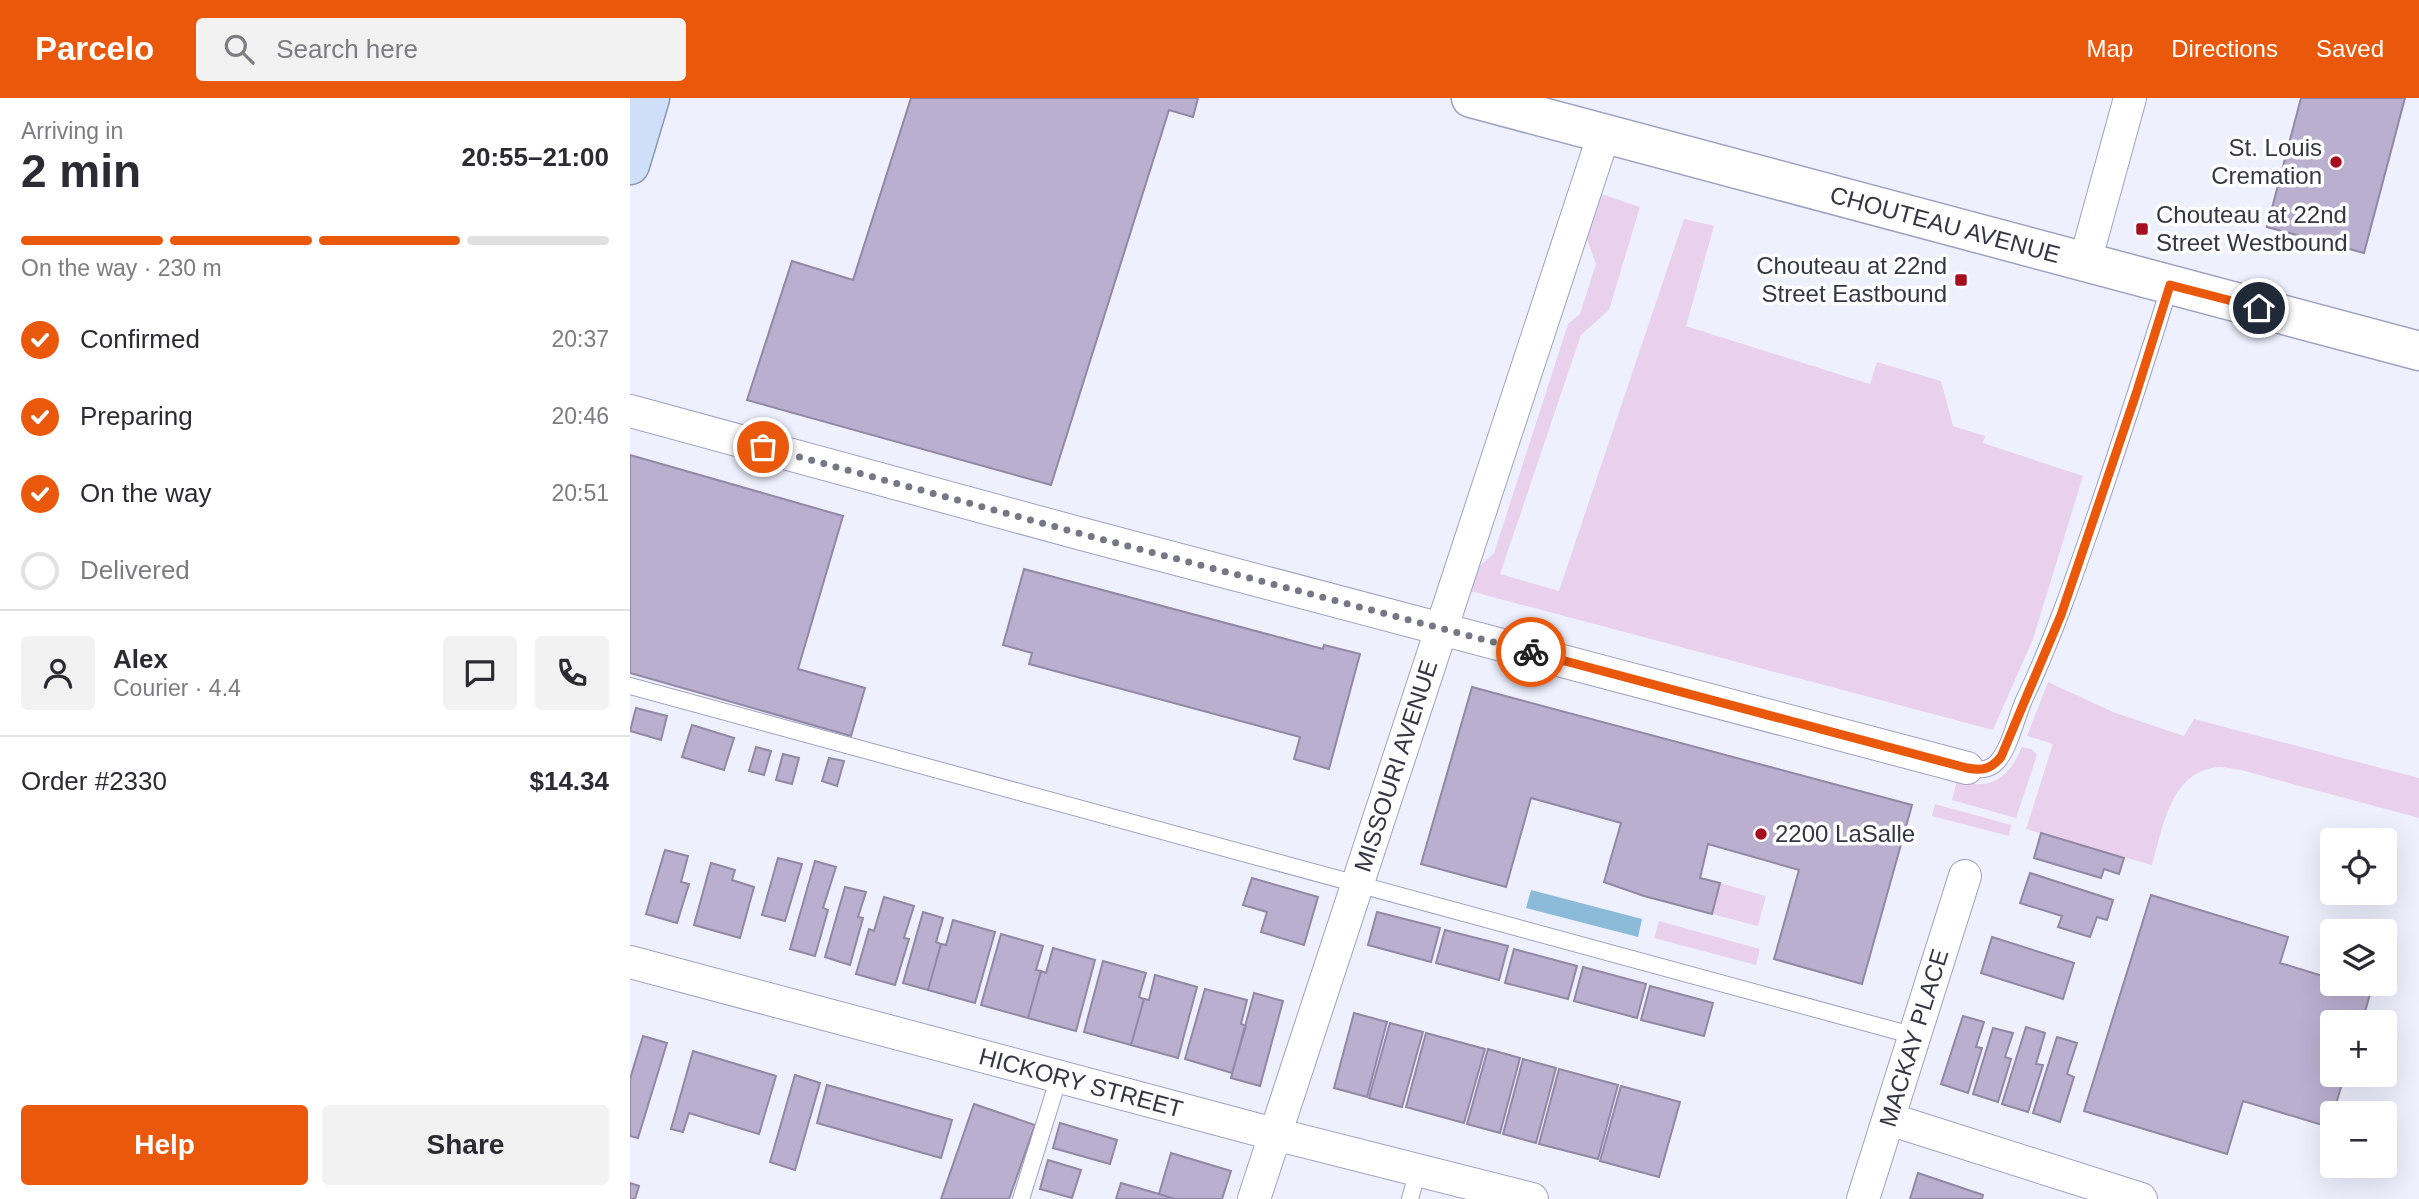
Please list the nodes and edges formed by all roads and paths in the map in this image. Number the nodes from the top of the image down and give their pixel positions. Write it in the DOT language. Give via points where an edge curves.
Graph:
graph roads {
  1 [pos="650,98"];
  2 [pos="1471,98"];
  3 [pos="2130,98"];
  4 [pos="1604,134"];
  5 [pos="630,165"];
  6 [pos="2085,262"];
  7 [pos="2170,285"];
  8 [pos="2419,351"];
  9 [pos="630,411"];
  10 [pos="1442,628"];
  11 [pos="630,687"];
  12 [pos="1967,768"];
  13 [pos="1965,876"];
  14 [pos="1358,883"];
  15 [pos="630,962"];
  16 [pos="1914,1036"];
  17 [pos="1059,1077"];
  18 [pos="1889,1119"];
  19 [pos="1276,1134"];
  20 [pos="1414,1185"];
  21 [pos="1021,1199"];
  22 [pos="1255,1199"];
  23 [pos="1532,1199"];
  24 [pos="1863,1199"];
  25 [pos="2141,1199"];
  1 -- 5 [label="main road"];
  2 -- 4 [label="main road, CHOUTEAU AVENUE"];
  3 -- 6 [label="street"];
  4 -- 6 [label="main road, CHOUTEAU AVENUE"];
  4 -- 10 [label="street, MISSOURI AVENUE"];
  6 -- 7 [label="main road, CHOUTEAU AVENUE"];
  7 -- 8 [label="main road, CHOUTEAU AVENUE"];
  7 -- 12 [label="lane" via="2044,658 2001,757 1986,769"];
  9 -- 10 [label="street"];
  10 -- 12 [label="street"];
  10 -- 14 [label="street, MISSOURI AVENUE"];
  11 -- 14 [label="lane"];
  13 -- 16 [label="street, MACKAY PLACE"];
  14 -- 16 [label="lane"];
  14 -- 19 [label="street, MISSOURI AVENUE"];
  15 -- 17 [label="street, HICKORY STREET"];
  16 -- 18 [label="street, MACKAY PLACE"];
  17 -- 19 [label="street, HICKORY STREET"];
  17 -- 21 [label="lane"];
  18 -- 24 [label="street, MACKAY PLACE"];
  18 -- 25 [label="street"];
  19 -- 20 [label="street, HICKORY STREET"];
  19 -- 22 [label="street, MISSOURI AVENUE"];
  20 -- 23 [label="street, HICKORY STREET"];
}
